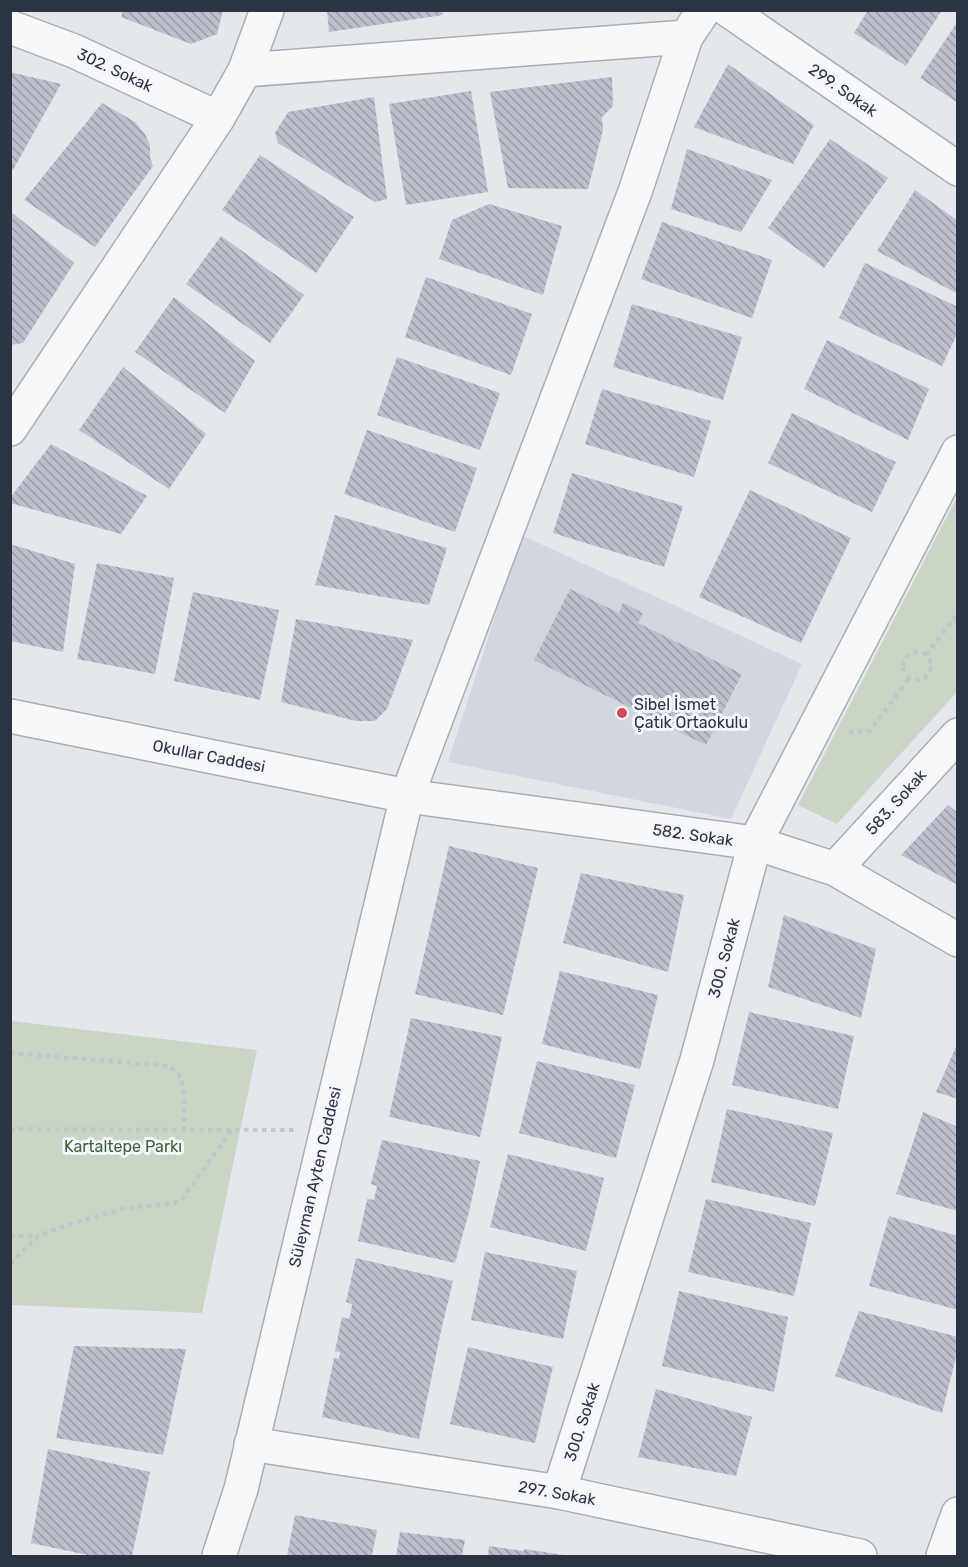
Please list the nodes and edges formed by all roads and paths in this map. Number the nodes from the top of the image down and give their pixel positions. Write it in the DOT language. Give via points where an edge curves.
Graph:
graph roads {
  1 [pos="267,10"];
  2 [pos="728,10"];
  3 [pos="695,23"];
  4 [pos="10,27"];
  5 [pos="245,70"];
  6 [pos="218,118"];
  7 [pos="957,169"];
  8 [pos="16,410"];
  9 [pos="957,452"];
  10 [pos="957,613"];
  11 [pos="954,618"];
  12 [pos="957,624"];
  13 [pos="926,655"];
  14 [pos="909,678"];
  15 [pos="10,716"];
  16 [pos="811,735"];
  17 [pos="957,735"];
  18 [pos="407,796"];
  19 [pos="754,843"];
  20 [pos="835,869"];
  21 [pos="957,940"];
  22 [pos="10,1053"];
  23 [pos="10,1129"];
  24 [pos="184,1130"];
  25 [pos="231,1130"];
  26 [pos="326,1130"];
  27 [pos="10,1236"];
  28 [pos="38,1236"];
  29 [pos="10,1264"];
  30 [pos="251,1444"];
  31 [pos="559,1492"];
  32 [pos="957,1514"];
  33 [pos="219,1557"];
  34 [pos="860,1557"];
  35 [pos="944,1557"];
  1 -- 5 [label="street"];
  2 -- 7 [label="street, 299. Sokak"];
  3 -- 5 [label="street"];
  3 -- 18 [label="street, Süleyman Ayten Caddesi"];
  4 -- 6 [label="street, 302. Sokak" via="74,51"];
  5 -- 6 [label="street"];
  6 -- 8 [label="street"];
  9 -- 16 [label="street, 300. Sokak"];
  10 -- 11 [label="path"];
  11 -- 12 [label="path"];
  11 -- 13 [label="path"];
  13 -- 14 [label="path" via="931,663 930,673 918,681"];
  13 -- 14 [label="path" via="913,652 906,658 903,667"];
  14 -- 16 [label="path" via="870,731"];
  15 -- 18 [label="street, Okullar Caddesi"];
  16 -- 19 [label="street, 300. Sokak"];
  17 -- 20 [label="street, 583. Sokak"];
  18 -- 19 [label="street, 582. Sokak"];
  18 -- 26 [label="street, Süleyman Ayten Caddesi"];
  19 -- 20 [label="street, 582. Sokak"];
  19 -- 31 [label="street, 300. Sokak" via="697,1060"];
  20 -- 21 [label="street, 582. Sokak"];
  22 -- 24 [label="path" via="169,1066 176,1071 184,1090"];
  23 -- 24 [label="path"];
  24 -- 25 [label="path"];
  25 -- 26 [label="path"];
  25 -- 28 [label="path" via="180,1202 122,1209"];
  26 -- 30 [label="street, Süleyman Ayten Caddesi"];
  27 -- 28 [label="path"];
  28 -- 29 [label="path"];
  30 -- 31 [label="street, 297. Sokak"];
  30 -- 33 [label="street, Süleyman Ayten Caddesi"];
  31 -- 34 [label="street, 297. Sokak"];
  32 -- 35 [label="street"];
}
